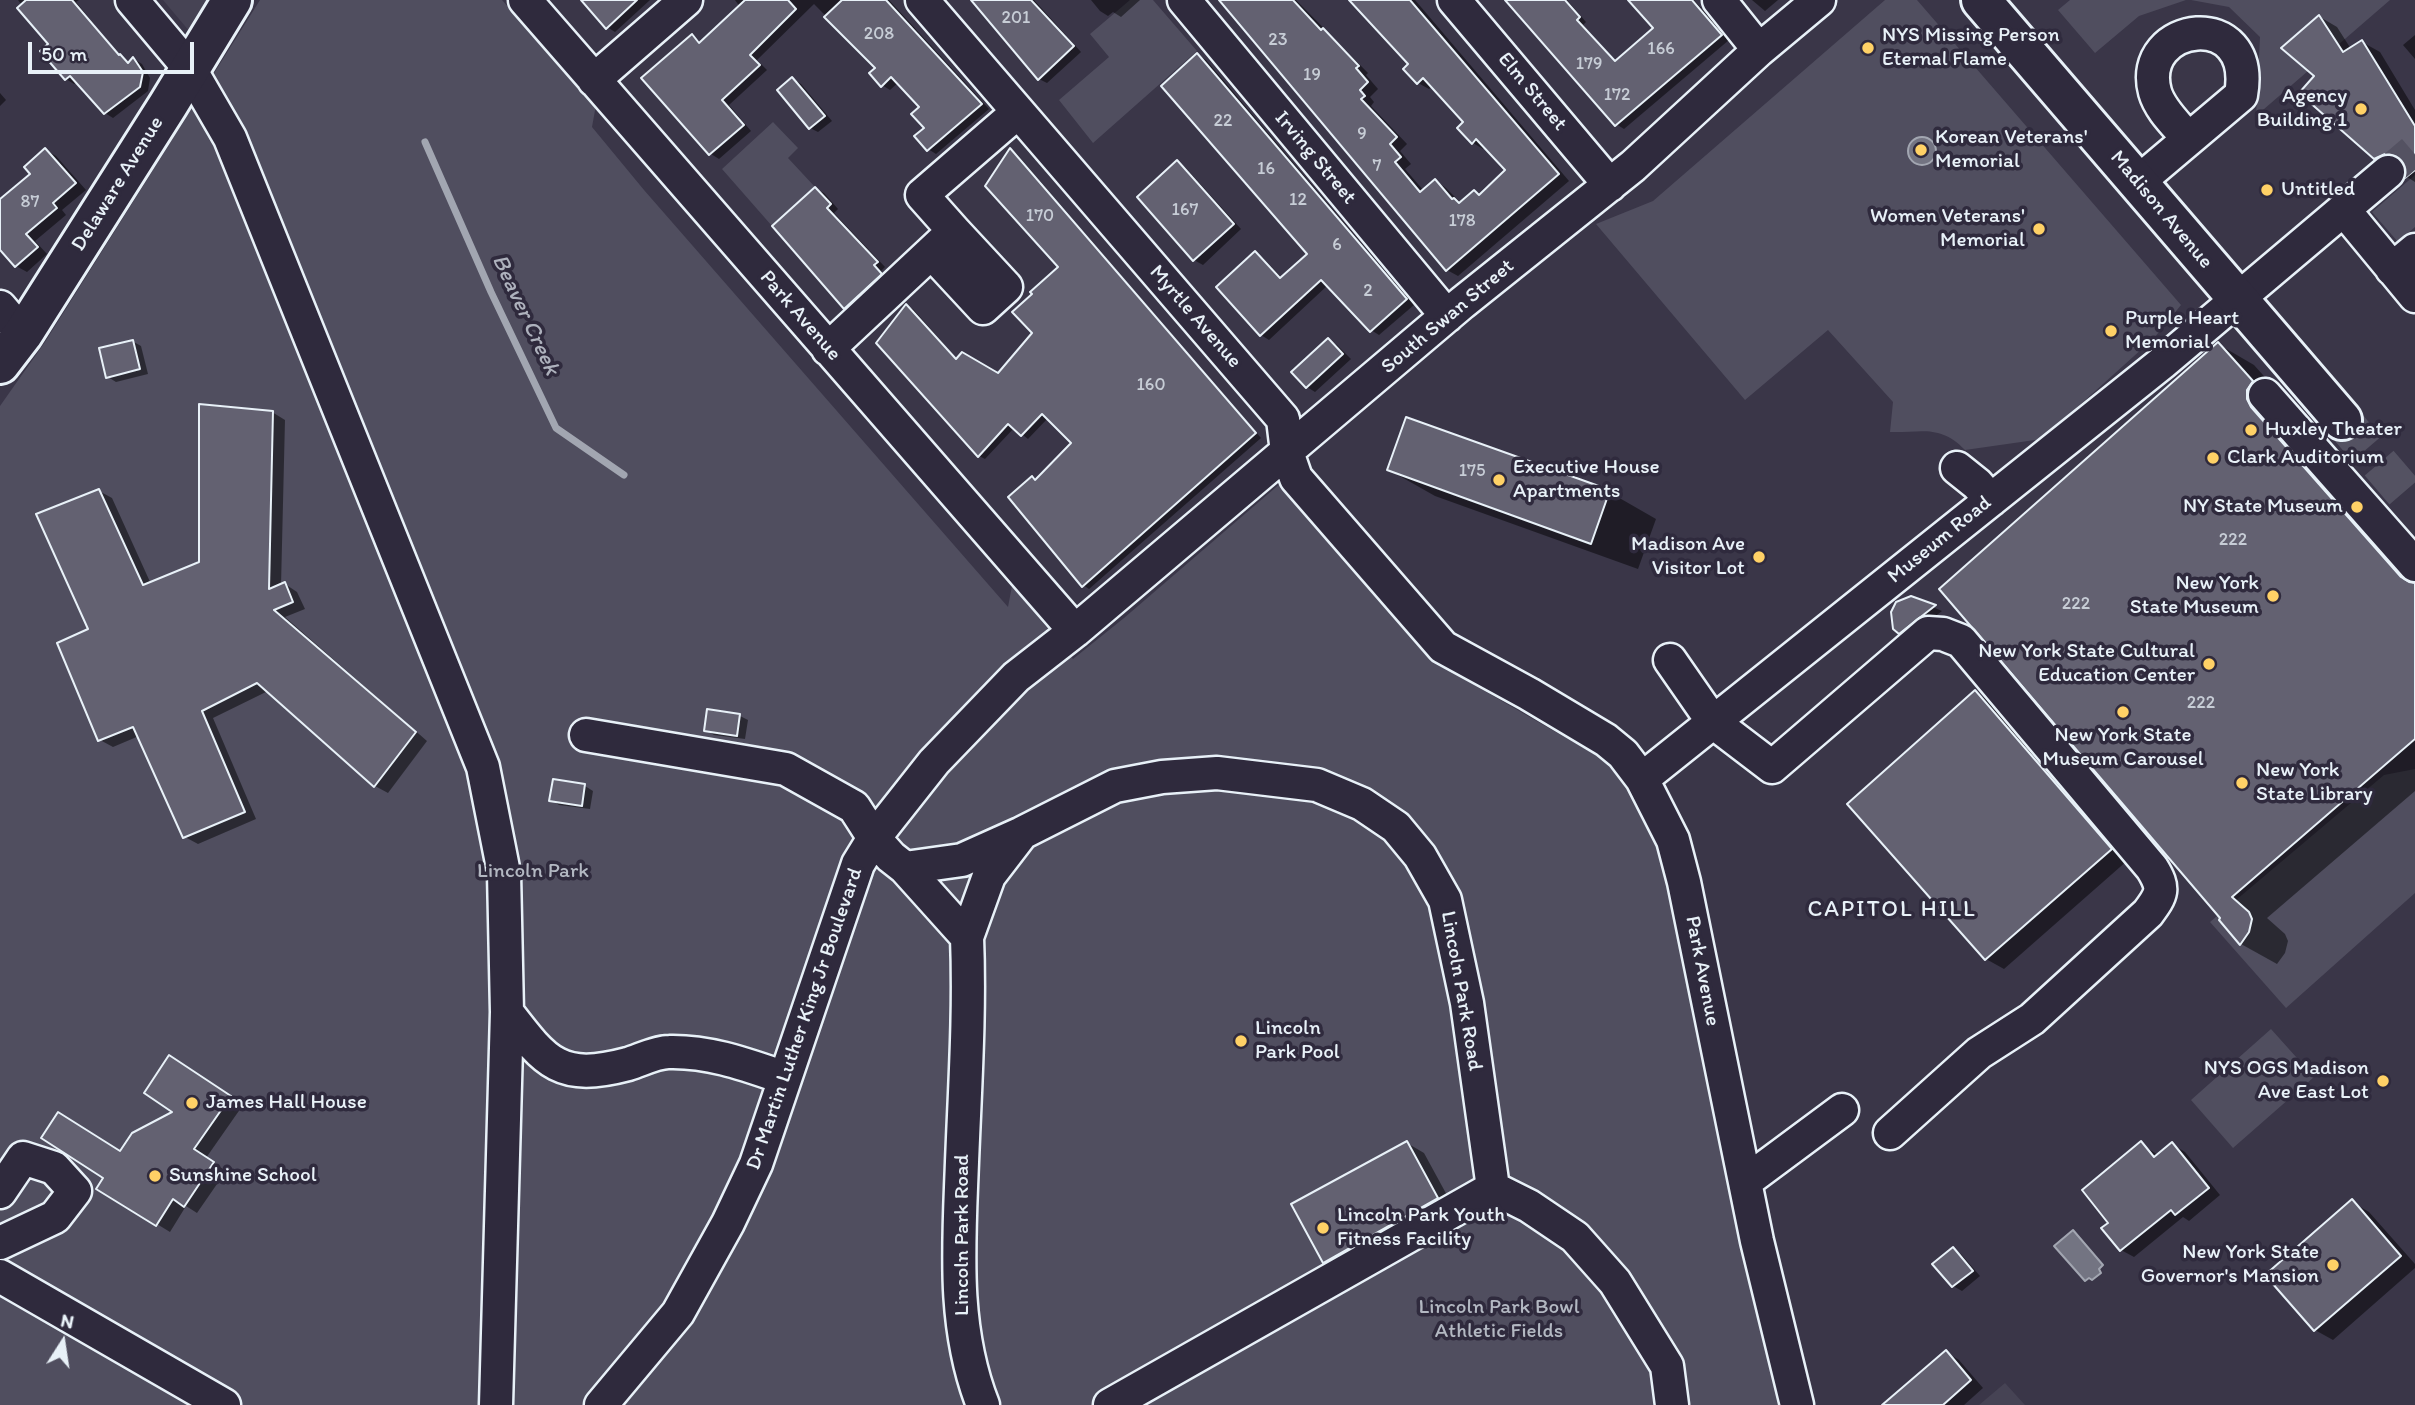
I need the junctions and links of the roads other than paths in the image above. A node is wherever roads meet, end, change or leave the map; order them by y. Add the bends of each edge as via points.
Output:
1 (132, 0) edge
2 (232, 0) edge
3 (525, 0) edge
4 (686, 0) edge
5 (922, 0) edge
6 (1184, 0) edge
7 (1454, 0) edge
8 (1719, 0) edge
9 (1819, 0) edge
10 (1981, 0) edge
11 (1759, 50) junction
12 (190, 69) junction
13 (594, 80) junction
14 (1018, 112) junction
15 (2179, 128) dead end
16 (2388, 172) tunnel mouth
17 (2138, 182) junction
18 (1610, 185) junction
19 (2344, 210) junction
20 (954, 231) junction
21 (932, 253) junction
22 (2404, 259) edge
23 (2415, 296) edge
24 (2237, 299) junction
25 (1447, 316) junction
26 (11, 321) edge
27 (828, 349) junction
28 (0, 365) edge
29 (2265, 395) dead end
30 (2342, 420) tunnel mouth
31 (1287, 452) junction
32 (1956, 468) dead end
33 (1991, 500) junction
34 (2415, 565) edge
35 (1075, 631) junction
36 (1443, 647) joint
37 (1670, 660) dead end
38 (1713, 722) junction
39 (586, 735) dead end
40 (1642, 779) junction
41 (1022, 833) junction
42 (874, 838) junction
43 (905, 868) junction
44 (967, 937) junction
45 (507, 1012) junction
46 (785, 1078) junction
47 (1842, 1110) dead end
48 (1890, 1133) dead end
49 (1745, 1182) junction
50 (1493, 1188) junction
51 (0, 1192) edge
52 (0, 1243) edge
53 (0, 1276) edge
54 (224, 1405) edge
55 (496, 1405) edge
56 (601, 1405) edge
57 (983, 1405) edge
58 (1110, 1405) edge
59 (1672, 1405) edge
60 (1797, 1405) edge

1 - 12 street
2 - 12 main road, Delaware Avenue
3 - 13 street, Park Avenue
4 - 13 street
5 - 14 street, Myrtle Avenue
6 - 25 street, Irving Street
7 - 18 street, Elm Street
8 - 11 street
9 - 11 street, South Swan Street
10 - 17 main road, Madison Avenue
11 - 18 street, South Swan Street
12 - 26 main road, Delaware Avenue
12 - 45 street via 230,138 483,767 504,873
13 - 27 street, Park Avenue
14 - 20 street via 922,195
14 - 31 street, Myrtle Avenue via 1283,419
15 - 17 street via 2155,93 2159,57 2169,43 2185,34 2221,37 2242,64 2241,95
16 - 19 street, Museum Road
17 - 24 main road, Madison Avenue
18 - 25 street, South Swan Street
19 - 22 street
19 - 24 street, Museum Road
20 - 21 street
20 - 21 street via 1006,287 983,308
21 - 27 street
22 - 23 street
24 - 30 main road, Madison Avenue
24 - 33 street, Museum Road
25 - 31 street, South Swan Street
26 - 28 main road, Delaware Avenue
27 - 35 street, Park Avenue
29 - 34 street
31 - 35 street, South Swan Street
31 - 36 street, Myrtle Avenue via 1296,478
32 - 33 street
33 - 38 street, Museum Road
35 - 42 street, Dr Martin Luther King Jr Boulevard via 1016,677 934,762
36 - 40 street, Park Avenue via 1606,740
37 - 38 street
38 - 40 street, Museum Road
38 - 48 street via 1772,767 1913,644 1928,633 1943,634 1961,641 2161,882 2161,895 2148,912 2032,1019 1979,1053
39 - 42 street via 786,769 854,807
40 - 49 street, Park Avenue via 1673,840
41 - 43 street, Lincoln Park Road via 962,860
41 - 44 street, Lincoln Park Road via 989,876
41 - 50 street, Lincoln Park Road via 1115,786 1217,773 1317,785 1362,804 1396,827 1420,856 1445,900 1467,1003
42 - 43 street
42 - 46 street, Dr Martin Luther King Jr Boulevard via 858,864
43 - 44 street
44 - 57 street, Lincoln Park Road via 969,997 958,1257 965,1342
45 - 46 street via 539,1053 565,1069 589,1072 665,1052 687,1052 724,1058
45 - 55 street
46 - 56 street, Dr Martin Luther King Jr Boulevard via 756,1164 678,1313
47 - 49 street
49 - 60 street, Park Avenue
50 - 58 street
50 - 59 street via 1575,1237 1615,1282 1667,1366
51 - 52 street via 23,1158 54,1168 75,1191 55,1217
53 - 54 street

